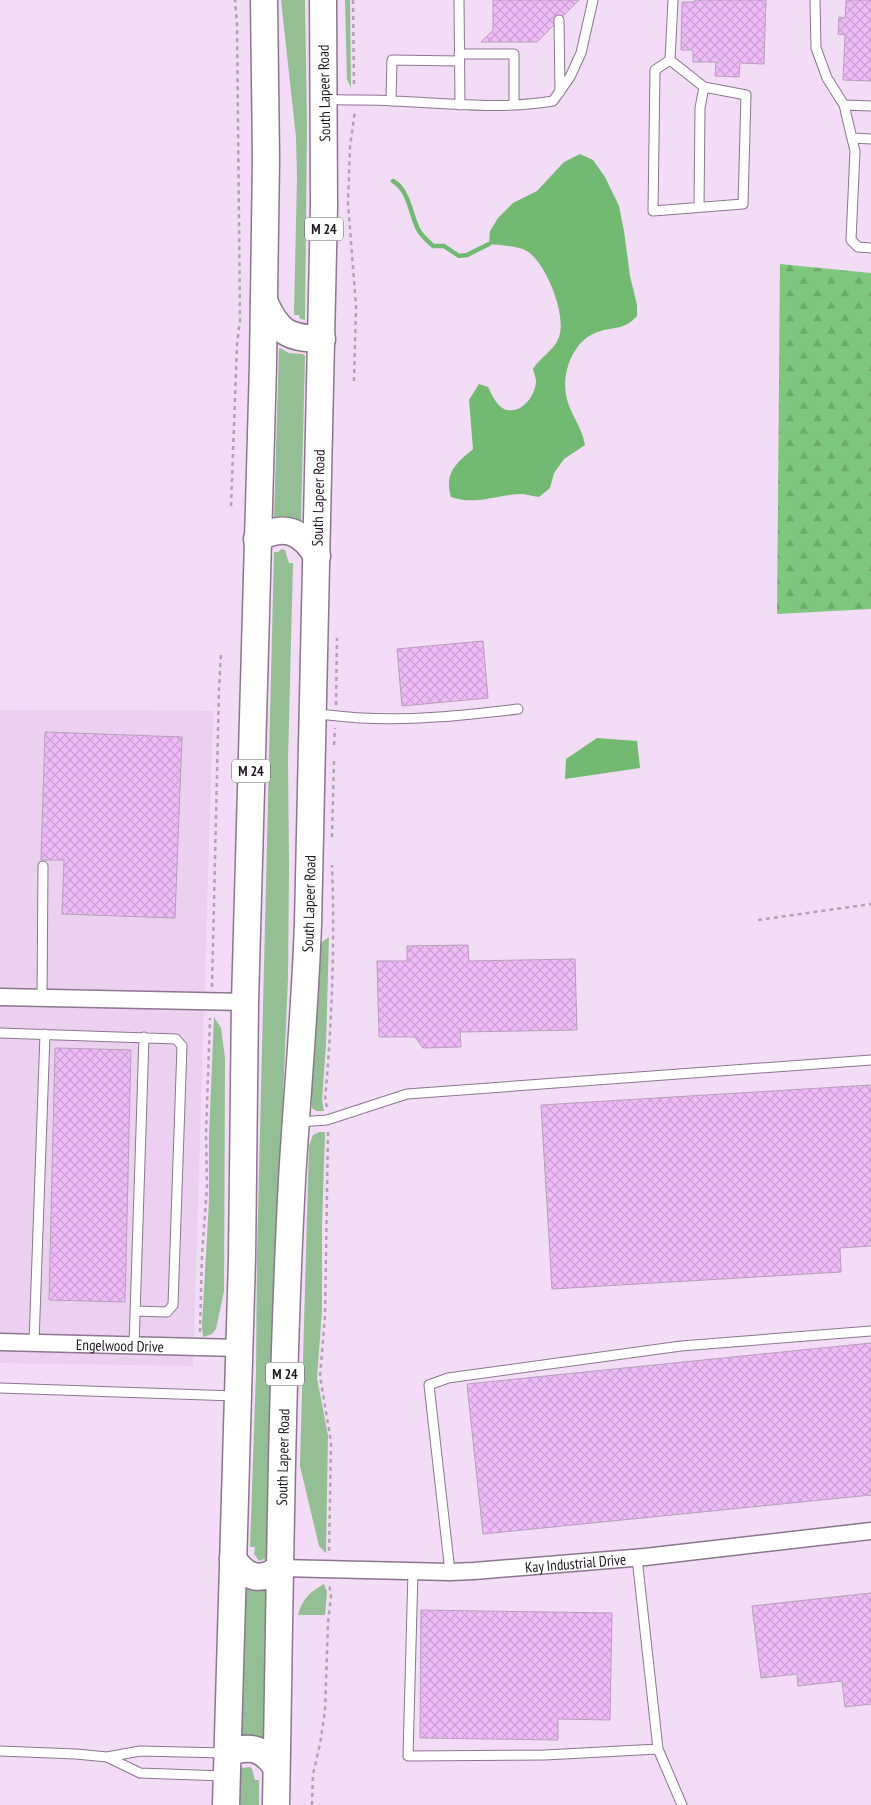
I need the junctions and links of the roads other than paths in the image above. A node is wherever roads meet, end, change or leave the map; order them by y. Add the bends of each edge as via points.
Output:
1 (264, 0) edge
2 (323, 0) edge
3 (459, 0) edge
4 (593, 0) edge
5 (673, 0) edge
6 (815, 0) edge
7 (559, 20) dead end
8 (459, 58) junction
9 (670, 60) junction
10 (704, 87) junction
11 (560, 92) junction
12 (324, 99) junction
13 (391, 100) junction
14 (460, 105) junction
15 (514, 105) junction
16 (844, 105) junction
17 (871, 106) edge
18 (852, 138) junction
19 (871, 139) edge
20 (699, 207) junction
21 (871, 248) edge
22 (264, 301) junction
23 (322, 339) junction
24 (257, 539) junction
25 (316, 556) junction
26 (518, 709) dead end
27 (324, 715) junction
28 (44, 866) dead end
29 (0, 997) edge
30 (42, 998) junction
31 (245, 1002) junction
32 (0, 1033) edge
33 (45, 1034) junction
34 (144, 1037) junction
35 (871, 1060) edge
36 (296, 1122) junction
37 (134, 1312) junction
38 (871, 1331) edge
39 (0, 1342) edge
40 (34, 1343) junction
41 (134, 1346) junction
42 (239, 1348) junction
43 (0, 1388) edge
44 (238, 1396) junction
45 (871, 1531) edge
46 (637, 1558) junction
47 (233, 1559) junction
48 (280, 1568) junction
49 (412, 1571) junction
50 (450, 1572) junction
51 (658, 1749) junction
52 (0, 1751) edge
53 (106, 1757) junction
54 (227, 1765) junction
55 (276, 1766) junction
56 (226, 1805) edge
57 (276, 1805) edge
58 (682, 1805) edge

1 - 22 main road, M 24
2 - 12 main road, South Lapeer Road / M 24
3 - 8 lane
4 - 11 lane via 581,53
5 - 9 lane
6 - 16 lane via 816,48 827,78
7 - 11 lane
8 - 13 lane via 392,60
8 - 14 lane
8 - 15 lane via 514,54
9 - 10 lane
9 - 20 lane via 655,70 653,211
10 - 20 lane via 700,108
10 - 20 lane via 746,95 743,204
11 - 15 lane via 553,101
12 - 13 lane
12 - 23 main road, South Lapeer Road / M 24
13 - 14 lane
14 - 15 lane
16 - 17 lane
16 - 18 lane
18 - 19 lane
18 - 21 lane via 855,151 851,240 858,247
22 - 23 main road via 275,323 283,330 301,339
22 - 24 main road, M 24
23 - 25 main road, South Lapeer Road / M 24
24 - 25 main road via 275,532 294,533 309,543
24 - 31 main road, M 24
25 - 27 main road, South Lapeer Road / M 24
26 - 27 lane via 439,716 361,718
27 - 36 main road, South Lapeer Road / M 24
28 - 30 lane
29 - 30 street
30 - 31 street
31 - 42 main road, M 24
32 - 33 lane
33 - 34 lane
33 - 40 lane
34 - 37 lane
34 - 37 lane via 176,1039 182,1046 173,1305 167,1312
35 - 36 lane via 407,1094 327,1120
36 - 48 main road, South Lapeer Road / M 24
37 - 41 lane
38 - 50 lane via 681,1346 448,1378 429,1385
39 - 40 street, Engelwood Drive
40 - 41 street, Engelwood Drive
41 - 42 street, Engelwood Drive
42 - 44 main road, M 24
43 - 44 lane
44 - 47 main road, M 24
45 - 46 street, Kay Industrial Drive
46 - 50 street, Kay Industrial Drive
46 - 51 lane
47 - 48 main road via 240,1570 256,1577
47 - 54 main road, M 24
48 - 49 street, Kay Industrial Drive
48 - 55 main road, South Lapeer Road / M 24
49 - 50 street, Kay Industrial Drive
49 - 51 lane via 408,1756 545,1755
51 - 58 lane
52 - 53 lane
53 - 54 lane via 140,1751
53 - 54 lane via 140,1773
54 - 55 main road via 245,1749 255,1749 271,1758
54 - 56 main road, M 24
55 - 57 main road, South Lapeer Road / M 24

